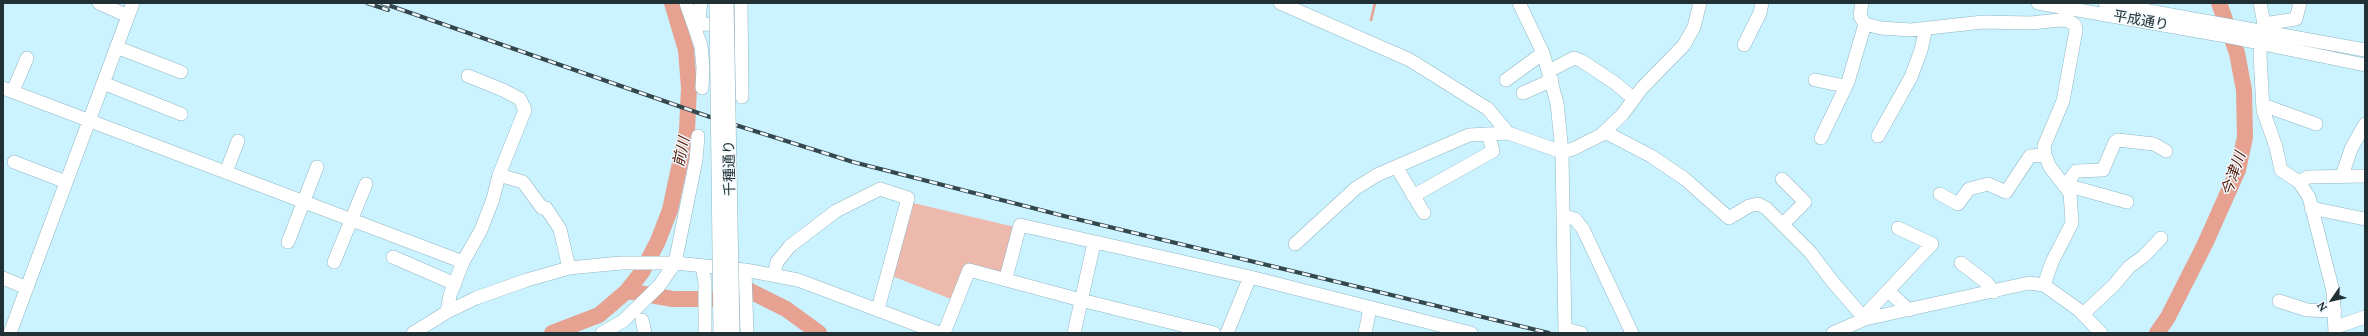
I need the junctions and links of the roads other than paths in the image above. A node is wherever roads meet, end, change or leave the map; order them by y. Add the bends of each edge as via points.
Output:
1 (99, 3) edge
2 (133, 3) edge
3 (686, 3) edge
4 (701, 3) edge
5 (716, 3) edge
6 (727, 3) edge
7 (741, 3) edge
8 (1280, 3) edge
9 (1519, 3) edge
10 (1700, 3) edge
11 (1762, 3) edge
12 (1862, 3) edge
13 (2038, 3) edge
14 (2105, 3) edge
15 (2260, 3) edge
16 (2300, 3) edge
17 (2073, 12) edge
18 (128, 16) junction
19 (2296, 19) junction
20 (1865, 24) junction
21 (741, 25) junction
22 (1926, 28) junction
23 (2264, 28) junction
24 (2218, 30) junction
25 (2292, 36) junction
26 (1744, 45) dead end
27 (2262, 45) junction
28 (116, 47) junction
29 (2365, 50) edge
30 (1543, 53) junction
31 (27, 58) dead end
32 (2365, 65) edge
33 (181, 72) dead end
34 (468, 76) dead end
35 (1551, 76) junction
36 (1506, 80) dead end
37 (1815, 80) dead end
38 (103, 83) junction
39 (1846, 86) junction
40 (8, 90) edge
41 (1523, 93) dead end
42 (1634, 99) junction
43 (2263, 105) junction
44 (181, 114) dead end
45 (89, 120) junction
46 (2316, 124) dead end
47 (2365, 124) edge
48 (1605, 132) junction
49 (1508, 133) junction
50 (1488, 134) junction
51 (698, 136) dead end
52 (1878, 136) dead end
53 (1821, 138) dead end
54 (238, 140) dead end
55 (2166, 151) dead end
56 (1562, 152) junction
57 (2045, 155) junction
58 (14, 162) dead end
59 (317, 167) dead end
60 (1397, 168) junction
61 (226, 172) junction
62 (499, 175) junction
63 (2342, 176) junction
64 (2365, 176) edge
65 (1782, 179) dead end
66 (66, 182) junction
67 (2299, 182) junction
68 (366, 184) dead end
69 (2066, 185) junction
70 (1940, 194) dead end
71 (1414, 196) junction
72 (303, 201) junction
73 (2128, 202) dead end
74 (2311, 208) junction
75 (1424, 213) dead end
76 (1564, 216) junction
77 (2365, 218) edge
78 (350, 220) junction
79 (1783, 224) junction
80 (1898, 228) dead end
81 (2161, 238) dead end
82 (288, 242) dead end
83 (1094, 242) junction
84 (1295, 244) dead end
85 (393, 257) dead end
86 (334, 262) dead end
87 (463, 262) junction
88 (675, 263) junction
89 (1961, 263) dead end
90 (702, 266) junction
91 (569, 268) junction
92 (745, 270) junction
93 (774, 274) junction
94 (3, 278) edge
95 (1006, 278) junction
96 (1250, 278) junction
97 (455, 284) junction
98 (2044, 285) junction
99 (27, 288) junction
100 (1888, 291) junction
101 (1994, 292) junction
102 (1081, 300) junction
103 (2279, 301) dead end
104 (1370, 308) junction
105 (878, 309) junction
106 (1909, 310) junction
107 (447, 312) junction
108 (2335, 312) junction
109 (2083, 314) junction
110 (1864, 318) junction
111 (2365, 318) edge
112 (2335, 330) edge
113 (1565, 331) edge
114 (10, 333) edge
115 (413, 333) edge
116 (602, 333) edge
117 (705, 333) edge
118 (720, 333) edge
119 (733, 333) edge
120 (747, 333) edge
121 (939, 333) edge
122 (944, 333) edge
123 (1074, 333) edge
124 (1214, 333) edge
125 (1227, 333) edge
126 (1365, 333) edge
127 (1471, 333) edge
128 (1581, 333) edge
129 (1632, 333) edge
130 (1833, 333) edge
131 (2101, 333) edge

1 - 18 street
2 - 18 street
3 - 21 street via 701,46 702,83 742,94
4 - 21 street via 698,17 702,24
5 - 118 street, 千種通り, bridge
6 - 119 street, 千種通り, bridge
7 - 21 street
8 - 49 street via 1410,60 1488,109
9 - 30 street
10 - 42 street via 1694,27 1684,45
11 - 26 street
12 - 20 street via 1860,16
13 - 17 street, 平成通り
14 - 24 street, 平成通り
15 - 23 street
16 - 19 street
17 - 22 street via 2060,20 2031,23 1983,22
17 - 24 street, 平成通り
17 - 57 street via 2076,30 2063,101 2044,146
18 - 28 street
19 - 23 street
19 - 25 street
20 - 22 street via 1881,28
20 - 39 street
22 - 52 street via 1911,77
23 - 24 street via 2240,27
23 - 25 street
23 - 27 street
24 - 27 street via 2242,41
25 - 29 street
27 - 32 street
27 - 43 street via 2260,54
28 - 33 street
28 - 38 street
30 - 35 street
30 - 36 street
31 - 40 street
34 - 62 street via 503,90 524,104 525,110
35 - 41 street
35 - 42 street via 1574,58 1615,83
35 - 56 street via 1557,103
37 - 39 street
38 - 44 street
38 - 45 street
39 - 53 street
40 - 45 street
42 - 48 street
43 - 46 street
43 - 67 street via 2281,170
45 - 61 street
45 - 66 street
47 - 63 street via 2351,149
48 - 56 street via 1585,144
48 - 79 street via 1651,156 1685,179 1729,218 1749,206 1758,204
49 - 50 street
49 - 56 street
50 - 60 street via 1469,134
50 - 71 street via 1493,151
51 - 88 street via 696,160
54 - 61 street
55 - 69 street via 2154,144 2118,140 2103,170 2076,171
56 - 76 street
57 - 69 street via 2050,167
57 - 70 street via 2030,156 2006,192 1988,184 1968,189 1958,204
58 - 66 street
59 - 72 street
60 - 71 street
60 - 84 street via 1377,175 1356,188
61 - 72 street
62 - 87 street via 481,230
62 - 91 street via 523,182 542,208 546,208 560,229
63 - 64 street
63 - 67 street via 2308,177
65 - 79 street via 1805,202
66 - 99 street
67 - 74 street via 2309,197
68 - 78 street
69 - 73 street
69 - 98 street via 2073,207 2072,223 2052,262
71 - 75 street
72 - 78 street
72 - 82 street
74 - 77 street
74 - 108 street via 2333,291
76 - 113 street
76 - 129 street via 1575,219 1583,229
78 - 86 street
78 - 87 street
79 - 110 street via 1810,252
80 - 100 street via 1932,244
81 - 109 street
83 - 95 street via 1020,225
83 - 96 street
83 - 102 street
85 - 97 street
87 - 97 street
88 - 90 street
88 - 91 street via 621,263
88 - 116 street via 659,286 623,321
89 - 101 street
90 - 92 street
90 - 117 street via 705,282
91 - 107 street via 500,289
92 - 93 street
92 - 120 street
93 - 105 street
93 - 105 street via 777,262 790,246 836,211 880,188 908,198
94 - 99 street
95 - 102 street
95 - 122 street via 969,270
96 - 104 street
96 - 125 street
97 - 107 street
98 - 101 street via 2029,283
98 - 109 street
99 - 114 street
100 - 106 street
100 - 110 street
101 - 106 street
102 - 123 street
102 - 124 street
103 - 108 street via 2307,310
104 - 126 street
104 - 127 street
105 - 121 street
106 - 110 street
107 - 115 street
108 - 112 street
109 - 131 street
110 - 130 street
111 - 112 street
113 - 128 street

